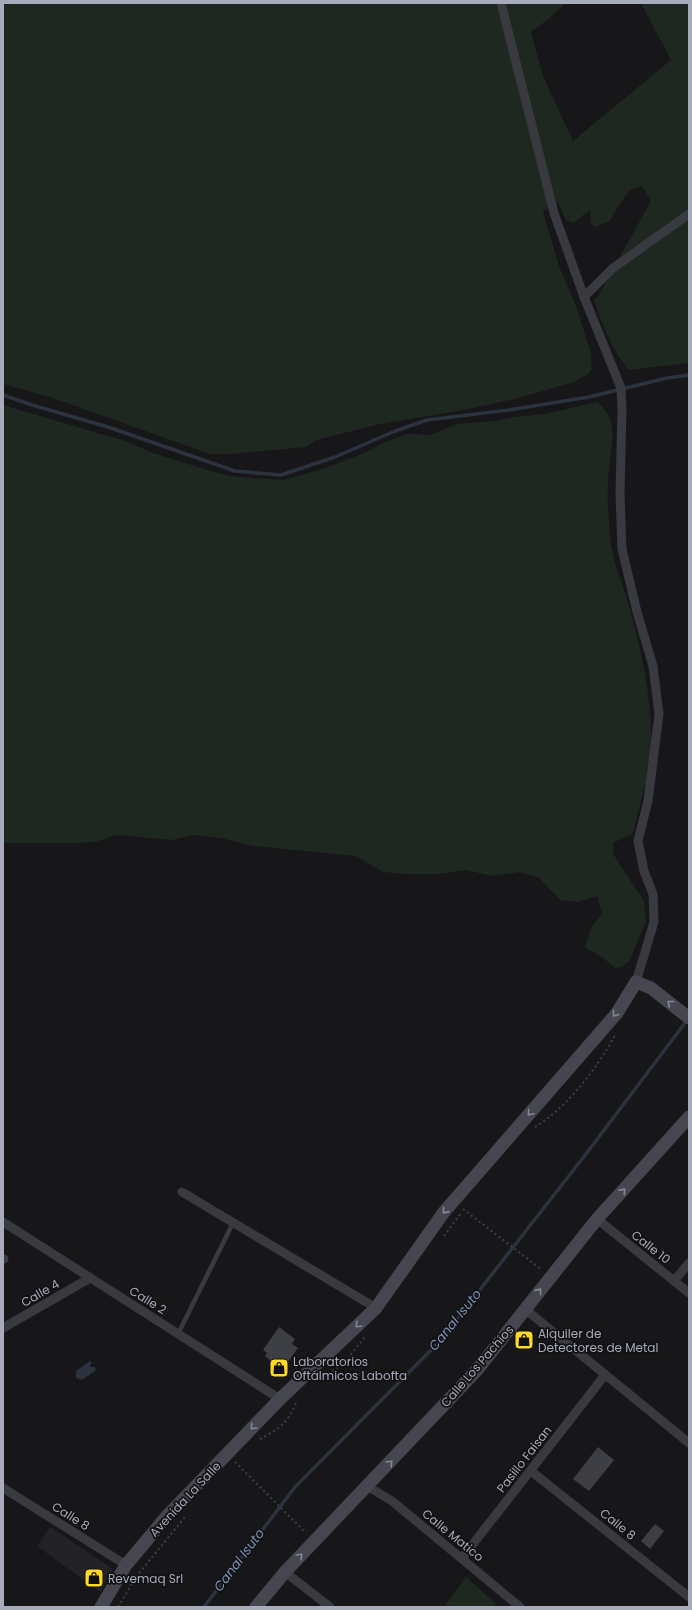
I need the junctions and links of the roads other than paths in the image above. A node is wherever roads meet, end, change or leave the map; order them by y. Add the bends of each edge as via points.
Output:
1 (501, 3) edge
2 (689, 214) edge
3 (584, 297) junction
4 (636, 982) junction
5 (689, 1018) edge
6 (689, 1117) edge
7 (182, 1192) dead end
8 (597, 1220) junction
9 (3, 1222) edge
10 (233, 1223) junction
11 (689, 1263) edge
12 (90, 1278) junction
13 (674, 1281) junction
14 (689, 1293) edge
15 (376, 1308) junction
16 (525, 1309) junction
17 (3, 1328) edge
18 (178, 1334) junction
19 (605, 1375) junction
20 (280, 1399) junction
21 (689, 1444) edge
22 (531, 1471) junction
23 (368, 1486) junction
24 (3, 1488) edge
25 (462, 1558) junction
26 (126, 1565) junction
27 (285, 1572) junction
28 (689, 1597) edge
29 (101, 1607) edge
30 (256, 1607) edge
31 (330, 1607) edge
32 (520, 1607) edge

1 - 3 street via 554,213
2 - 3 street via 613,268
3 - 4 street via 621,388 622,549 653,666 659,714 648,801 638,841 644,871 653,894 654,922
5 -> 4 street via 651,988
4 -> 15 street, Avenida La Salle via 617,1013 444,1212
8 -> 6 street, Calle Los Pachíos
7 - 10 street
8 - 13 street, Calle 10
16 -> 8 street, Calle Los Pachíos
9 - 12 street, Calle 2
10 - 15 street
10 - 18 lane
11 - 13 street
12 - 17 street, Calle 4
12 - 18 street, Calle 2
13 - 14 street, Calle 10
15 -> 20 street, Avenida La Salle
16 - 19 street
23 -> 16 street, Calle Los Pachíos via 477,1370
18 - 20 street, Calle 2
19 - 21 street
19 - 22 street, Pasillo Faisan
20 -> 26 street, Avenida La Salle via 167,1516
22 - 25 street, Pasillo Faisan
22 - 28 street, Calle 8
23 - 25 street, Calle Matico via 392,1501
27 -> 23 street, Calle Los Pachíos
24 - 26 street, Calle 8
25 - 32 street, Calle Matico
26 - 29 street, Avenida La Salle
27 - 30 street, Calle Los Pachíos
27 - 31 street

